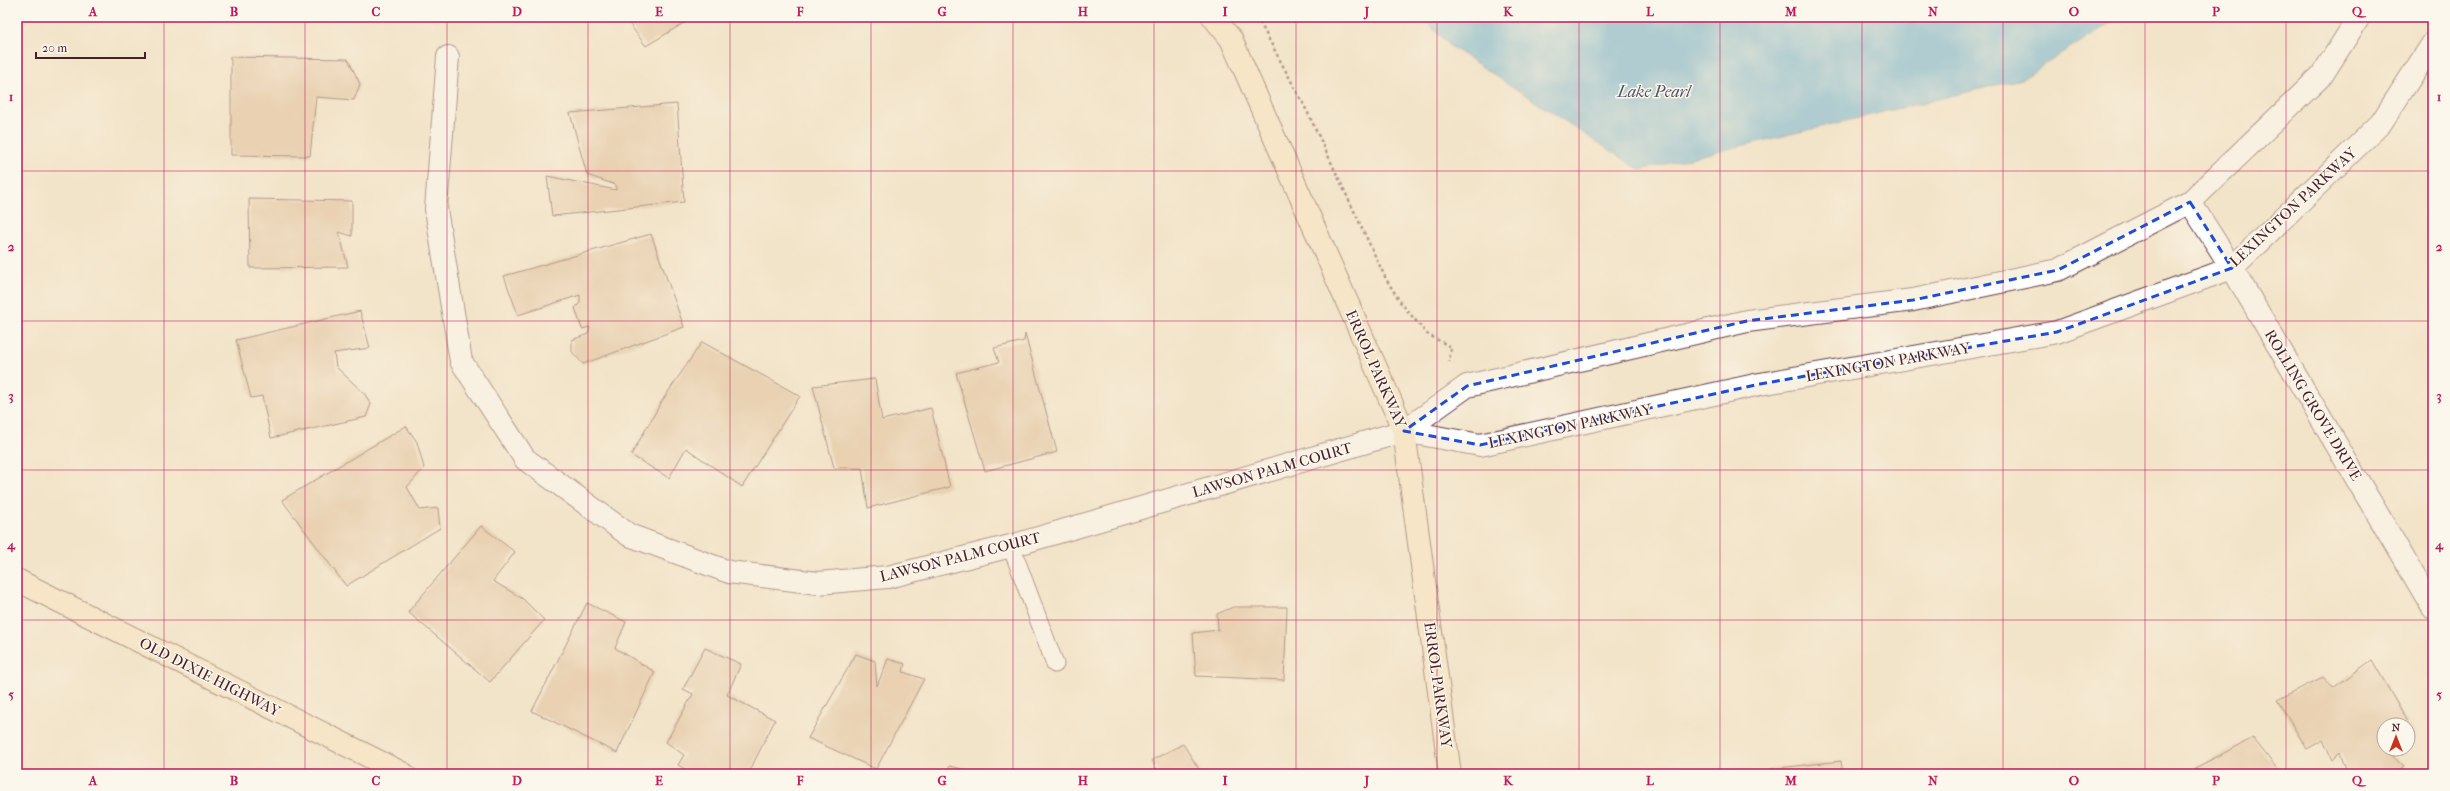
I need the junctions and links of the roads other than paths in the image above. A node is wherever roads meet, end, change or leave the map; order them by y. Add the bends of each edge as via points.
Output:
1 (1213, 17) edge
2 (2359, 17) edge
3 (2433, 43) edge
4 (448, 57) dead end
5 (2190, 202) junction
6 (2232, 268) junction
7 (1404, 432) junction
8 (1011, 546) junction
9 (17, 580) edge
10 (2433, 608) edge
11 (1055, 664) dead end
12 (404, 774) edge
13 (1450, 774) edge

1 - 7 street, ERROL PARKWAY via 1231,39
2 - 5 street via 2322,75
3 - 6 street, LEXINGTON PARKWAY via 2381,123
4 - 8 street, LAWSON PALM COURT via 436,209 461,361 526,459 629,535 728,572 818,583 888,577
5 - 6 street, ROLLING GROVE DRIVE
5 - 7 street via 2058,270 1913,300 1746,321 1467,386
6 - 7 street, LEXINGTON PARKWAY via 2057,332 1760,384 1480,445
6 - 10 street, ROLLING GROVE DRIVE
7 - 8 street, LAWSON PALM COURT
7 - 13 street, ERROL PARKWAY
8 - 11 lane
9 - 12 street, OLD DIXIE HIGHWAY

